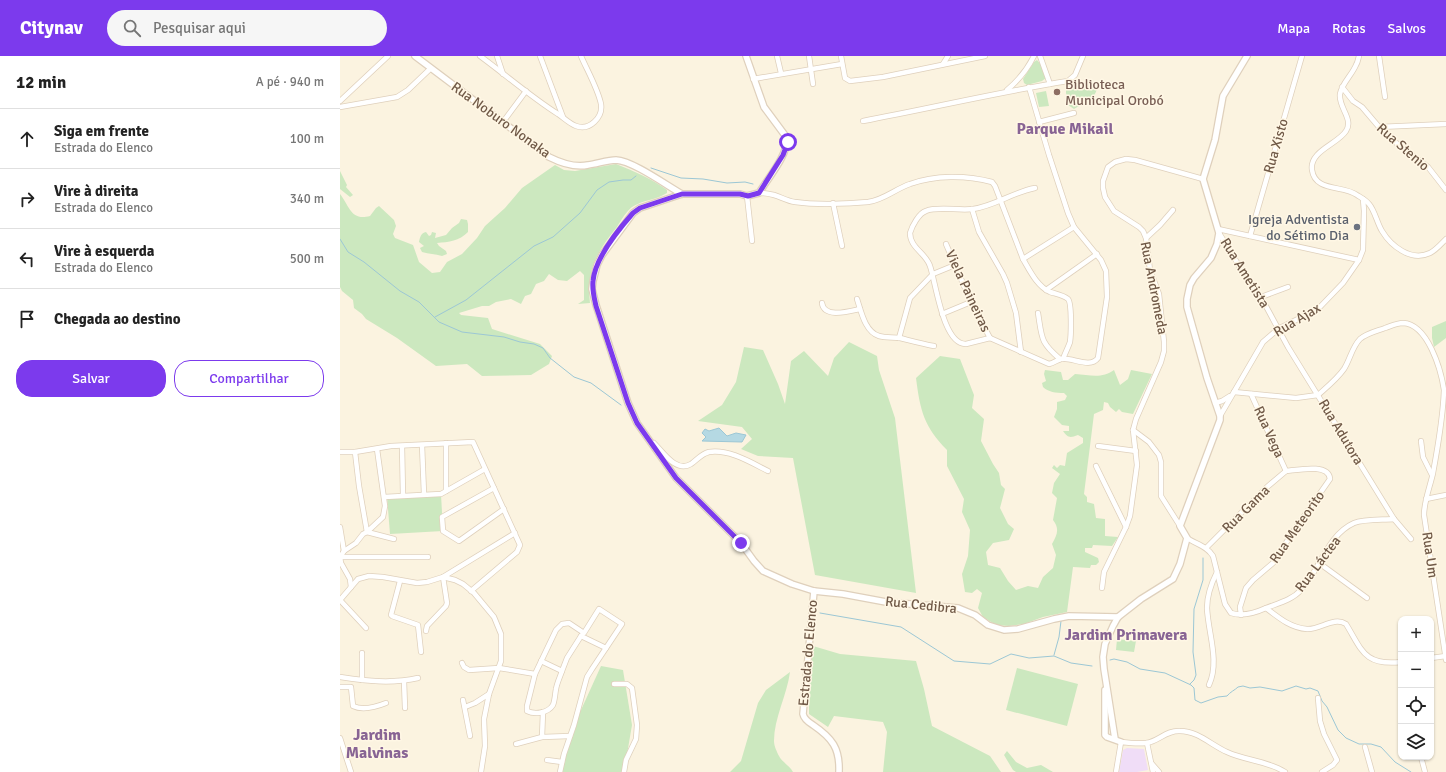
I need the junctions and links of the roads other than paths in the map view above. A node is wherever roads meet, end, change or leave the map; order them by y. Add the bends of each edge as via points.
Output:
1 (388, 56) edge
2 (415, 56) edge
3 (480, 56) edge
4 (497, 56) edge
5 (540, 56) edge
6 (581, 56) edge
7 (746, 56) edge
8 (777, 56) edge
9 (808, 56) edge
10 (841, 56) edge
11 (948, 56) edge
12 (985, 56) edge
13 (1034, 56) edge
14 (1040, 56) edge
15 (1083, 56) edge
16 (1248, 56) edge
17 (1302, 56) edge
18 (1359, 56) edge
19 (1379, 56) edge
20 (490, 57) dead end
21 (486, 60) junction
22 (842, 64) junction
23 (943, 64) junction
24 (431, 68) junction
25 (811, 69) junction
26 (780, 73) junction
27 (503, 74) junction
28 (753, 79) junction
29 (812, 84) dead end
30 (1050, 84) junction
31 (1029, 87) junction
32 (1342, 87) junction
33 (1006, 91) junction
34 (526, 92) junction
35 (556, 97) junction
36 (1385, 97) dead end
37 (340, 101) edge
38 (547, 106) junction
39 (340, 107) edge
40 (1074, 113) dead end
41 (563, 118) junction
42 (863, 121) dead end
43 (503, 122) junction
44 (1039, 122) junction
45 (1446, 124) edge
46 (1379, 127) junction
47 (1203, 179) junction
48 (1444, 184) edge
49 (1035, 188) dead end
50 (1446, 190) edge
51 (759, 193) junction
52 (682, 194) junction
53 (748, 196) junction
54 (1001, 199) junction
55 (1363, 200) junction
56 (833, 203) junction
57 (972, 209) junction
58 (1174, 210) dead end
59 (1074, 227) junction
60 (1219, 231) junction
61 (1250, 236) junction
62 (1146, 238) junction
63 (1446, 239) edge
64 (752, 241) dead end
65 (946, 244) dead end
66 (842, 246) dead end
67 (1097, 254) junction
68 (1023, 259) junction
69 (1359, 260) junction
70 (955, 265) junction
71 (933, 274) junction
72 (1288, 287) dead end
73 (1046, 290) junction
74 (1261, 297) junction
75 (857, 299) dead end
76 (971, 302) junction
77 (822, 303) dead end
78 (860, 309) junction
79 (1038, 313) dead end
80 (942, 314) junction
81 (1278, 329) junction
82 (899, 338) junction
83 (990, 338) junction
84 (934, 346) dead end
85 (1021, 352) junction
86 (1061, 359) junction
87 (1233, 393) junction
88 (1251, 394) junction
89 (1318, 395) junction
90 (1215, 403) junction
91 (1220, 416) junction
92 (1133, 430) junction
93 (642, 432) junction
94 (1421, 441) dead end
95 (1438, 442) joint
96 (446, 443) junction
97 (422, 444) junction
98 (402, 446) junction
99 (1098, 446) dead end
100 (377, 448) junction
101 (1136, 451) junction
102 (340, 452) edge
103 (355, 452) junction
104 (1096, 466) dead end
105 (485, 468) junction
106 (768, 470) dead end
107 (1286, 471) junction
108 (1432, 475) junction
109 (494, 488) junction
110 (446, 491) junction
111 (424, 494) junction
112 (1446, 494) edge
113 (403, 495) junction
114 (384, 497) junction
115 (1426, 499) junction
116 (504, 509) junction
117 (1394, 519) junction
118 (1180, 526) junction
119 (340, 527) edge
120 (1126, 527) junction
121 (367, 532) junction
122 (514, 533) junction
123 (1187, 538) junction
124 (394, 539) dead end
125 (1411, 539) dead end
126 (1207, 547) junction
127 (344, 551) junction
128 (340, 557) edge
129 (428, 557) dead end
130 (1319, 563) junction
131 (1217, 572) junction
132 (443, 577) junction
133 (400, 581) junction
134 (351, 587) junction
135 (1102, 588) dead end
136 (471, 591) junction
137 (814, 591) junction
138 (1367, 598) dead end
139 (340, 600) edge
140 (1266, 608) junction
141 (1241, 615) junction
142 (1118, 617) junction
143 (366, 628) dead end
144 (426, 631) dead end
145 (583, 635) junction
146 (606, 648) junction
147 (421, 652) dead end
148 (362, 654) dead end
149 (1446, 656) edge
150 (1434, 658) edge
151 (1446, 660) edge
152 (541, 661) junction
153 (1398, 662) edge
154 (462, 663) dead end
155 (499, 668) junction
156 (562, 671) junction
157 (535, 674) junction
158 (340, 678) edge
159 (418, 678) dead end
160 (362, 680) junction
161 (404, 681) junction
162 (1106, 682) junction
163 (614, 684) dead end
164 (1209, 685) dead end
165 (340, 687) edge
166 (489, 694) junction
167 (1318, 698) dead end
168 (463, 700) dead end
169 (386, 703) dead end
170 (465, 707) junction
171 (405, 708) dead end
172 (543, 712) junction
173 (470, 736) dead end
174 (570, 736) junction
175 (542, 737) junction
176 (340, 738) edge
177 (1118, 741) junction
178 (1147, 743) junction
179 (516, 744) dead end
180 (1365, 748) dead end
181 (547, 760) dead end
182 (1422, 760) edge
183 (562, 762) junction
184 (1152, 763) junction
185 (1276, 770) edge
186 (351, 772) edge
187 (481, 772) edge
188 (560, 772) edge
189 (624, 772) edge
190 (839, 772) edge
191 (1116, 772) edge
192 (1153, 772) edge
193 (1159, 772) edge
194 (1284, 772) edge
195 (1322, 772) edge
196 (1372, 772) edge
197 (1425, 772) edge

1 - 37 street
2 - 24 street, Rua Noburo Nonaka
3 - 21 street
4 - 27 street
5 - 35 street
6 - 41 street via 599,98 600,113 594,123 583,127 573,125
7 - 28 street
8 - 26 street
9 - 25 street
10 - 22 street
11 - 23 street
12 - 23 street
13 - 33 street via 1027,70
14 - 30 street
15 - 30 street via 1072,79 1068,82
16 - 47 street via 1223,96 1213,148
17 - 61 street, Rua Xisto
18 - 32 street
19 - 36 street
20 - 21 street
21 - 27 street
22 - 23 street via 845,78 850,81
22 - 25 street
24 - 39 street via 397,97
24 - 43 street, Rua Noburo Nonaka
25 - 26 street
25 - 29 street
26 - 28 street
27 - 34 street
28 - 51 street via 764,106 785,133 788,142 783,155
30 - 31 street
31 - 33 street
31 - 44 street
32 - 46 street, Rua Stenio
32 - 55 street via 1340,99 1349,122 1347,130 1322,149 1311,170 1319,183 1352,192
33 - 42 street
34 - 38 street
34 - 43 street
35 - 38 street via 553,103
35 - 41 street
38 - 41 street
40 - 44 street
43 - 52 street, Rua Noburo Nonaka via 558,162 587,166 621,161
44 - 59 street
45 - 46 street
46 - 48 street, Rua Stenio via 1428,167
47 - 60 street
47 - 62 street, Rua Andromeda via 1135,160 1126,159 1108,166 1103,188 1109,204 1114,211 1139,227
48 - 50 street, Rua Stenio
49 - 54 street
51 - 53 street, Estrada do Elenco
51 - 56 street via 794,202
52 - 53 street, Estrada do Elenco
52 - 93 street, Estrada do Elenco via 640,208 633,213 602,255 594,273 592,289 596,306 628,403
53 - 64 street
54 - 56 street via 992,182 947,177 909,184 886,197 869,202
54 - 57 street
54 - 68 street
55 - 63 street via 1368,203 1382,231 1392,244 1402,251 1417,255 1429,254
55 - 69 street, Rua Ajax via 1363,250
56 - 66 street
57 - 71 street via 925,211 911,230 909,235 914,246 927,260
57 - 85 street via 978,232 1007,283 1016,313
58 - 62 street
59 - 67 street
59 - 68 street
60 - 61 street
60 - 74 street, Rua Ametista via 1249,282
60 - 90 street via 1214,253 1194,278 1187,299
61 - 69 street
62 - 92 street, Rua Andromeda via 1150,270 1159,294 1164,342 1161,362
65 - 70 street, Viela Paineiras
67 - 73 street
67 - 86 street via 1106,271 1107,289 1098,358 1090,363
68 - 73 street via 1035,279
69 - 81 street, Rua Ajax via 1343,283 1318,309
70 - 71 street
70 - 76 street, Viela Paineiras
71 - 80 street
71 - 82 street via 910,298
72 - 74 street
73 - 86 street via 1066,298 1070,303 1071,335
74 - 81 street, Rua Ametista
75 - 78 street
76 - 80 street
76 - 83 street, Viela Paineiras
77 - 78 street via 824,309 833,313
78 - 82 street via 872,332
79 - 86 street via 1044,343
80 - 83 street via 947,328 959,343 966,344
81 - 87 street, Rua Ajax via 1263,342
81 - 89 street, Rua Ametista
82 - 84 street
83 - 85 street
85 - 86 street via 1046,363
87 - 88 street
87 - 90 street
87 - 91 street, Rua Ajax
88 - 89 street via 1296,398
88 - 107 street, Rua Vega
89 - 95 street, Rua Adutora via 1343,370 1362,338 1398,323 1410,325 1420,332 1431,347 1442,381 1444,397
89 - 117 street, Rua Adutora
90 - 91 street
91 - 118 street
92 - 101 street, Rua Andromeda
92 - 118 street via 1149,442 1159,455 1161,496
93 - 106 street, Estrada do Elenco via 678,466 686,466 707,452 715,452 737,456
93 - 137 street, Estrada do Elenco via 676,478 741,543 763,571
94 - 108 street via 1423,458
95 - 108 street, Rua Um
96 - 97 street
96 - 105 street via 473,442
96 - 110 street
97 - 98 street
97 - 111 street
98 - 100 street
98 - 113 street
99 - 101 street
100 - 103 street
100 - 114 street
101 - 120 street, Rua Andromeda via 1136,477
102 - 103 street
103 - 121 street
104 - 120 street
105 - 109 street
105 - 110 street
107 - 126 street, Rua Gama
107 - 141 street, Rua Meteorito via 1320,470 1327,472 1330,479 1273,563 1246,588 1240,607
108 - 115 street, Rua Um
109 - 116 street
109 - 116 street via 442,517 443,531 459,541
110 - 111 street via 440,494
111 - 113 street
112 - 115 street
113 - 114 street
114 - 121 street via 383,517
115 - 149 street, Rua Um via 1424,515
116 - 122 street
117 - 125 street, Rua Adutora
117 - 130 street, Rua Láctea via 1360,522 1349,526 1335,539
118 - 123 street
119 - 127 street
120 - 135 street, Rua Andromeda via 1104,572
121 - 124 street
121 - 127 street
122 - 132 street
122 - 136 street via 520,545 517,552
123 - 126 street
123 - 142 street via 1174,579
126 - 131 street via 1213,556
127 - 128 street
128 - 129 street
128 - 134 street
130 - 138 street
130 - 140 street, Rua Láctea via 1301,590 1292,598
131 - 141 street via 1228,610
131 - 164 street via 1211,585 1207,606 1213,647 1213,674
132 - 133 street via 422,583
132 - 136 street via 463,584
132 - 144 street via 447,603 427,626
133 - 134 street via 369,576 358,579
133 - 147 street via 391,614 418,625
134 - 139 street
136 - 155 street via 498,625 502,647
137 - 142 street, Rua Cedibra via 886,602 958,608 975,614 988,625 1004,630 1018,630 1054,618 1069,616
137 - 190 street, Estrada do Elenco via 803,714 805,719 830,738 836,747
139 - 143 street
140 - 141 street, Rua Láctea
140 - 153 street via 1297,627 1314,629 1334,621 1342,621 1367,656 1387,662
142 - 162 street via 1105,644 1103,657
145 - 146 street
145 - 146 street via 600,609 622,624
145 - 152 street via 569,623 562,624 556,630
145 - 156 street
146 - 174 street via 587,677
148 - 160 street
149 - 150 street
149 - 151 street, Rua Um
152 - 156 street
152 - 157 street
154 - 155 street via 469,670
155 - 157 street
155 - 166 street
156 - 172 street via 554,704
157 - 172 street via 528,711
158 - 160 street
159 - 161 street
160 - 161 street
161 - 171 street
162 - 177 street
162 - 177 street via 1104,732 1108,737
163 - 189 street via 628,684 632,688 637,726 636,739 626,760
165 - 169 street via 351,687 353,706 356,708 376,707
166 - 170 street
166 - 187 street via 484,719 485,746
167 - 195 street via 1320,721 1336,757 1336,763
168 - 170 street
170 - 173 street
172 - 175 street
174 - 175 street
174 - 183 street
175 - 179 street
176 - 186 street
177 - 178 street
177 - 191 street
178 - 184 street
178 - 185 street via 1171,731 1189,732 1226,752
180 - 196 street
181 - 183 street
182 - 197 street
183 - 188 street
184 - 192 street
184 - 193 street
185 - 194 street

